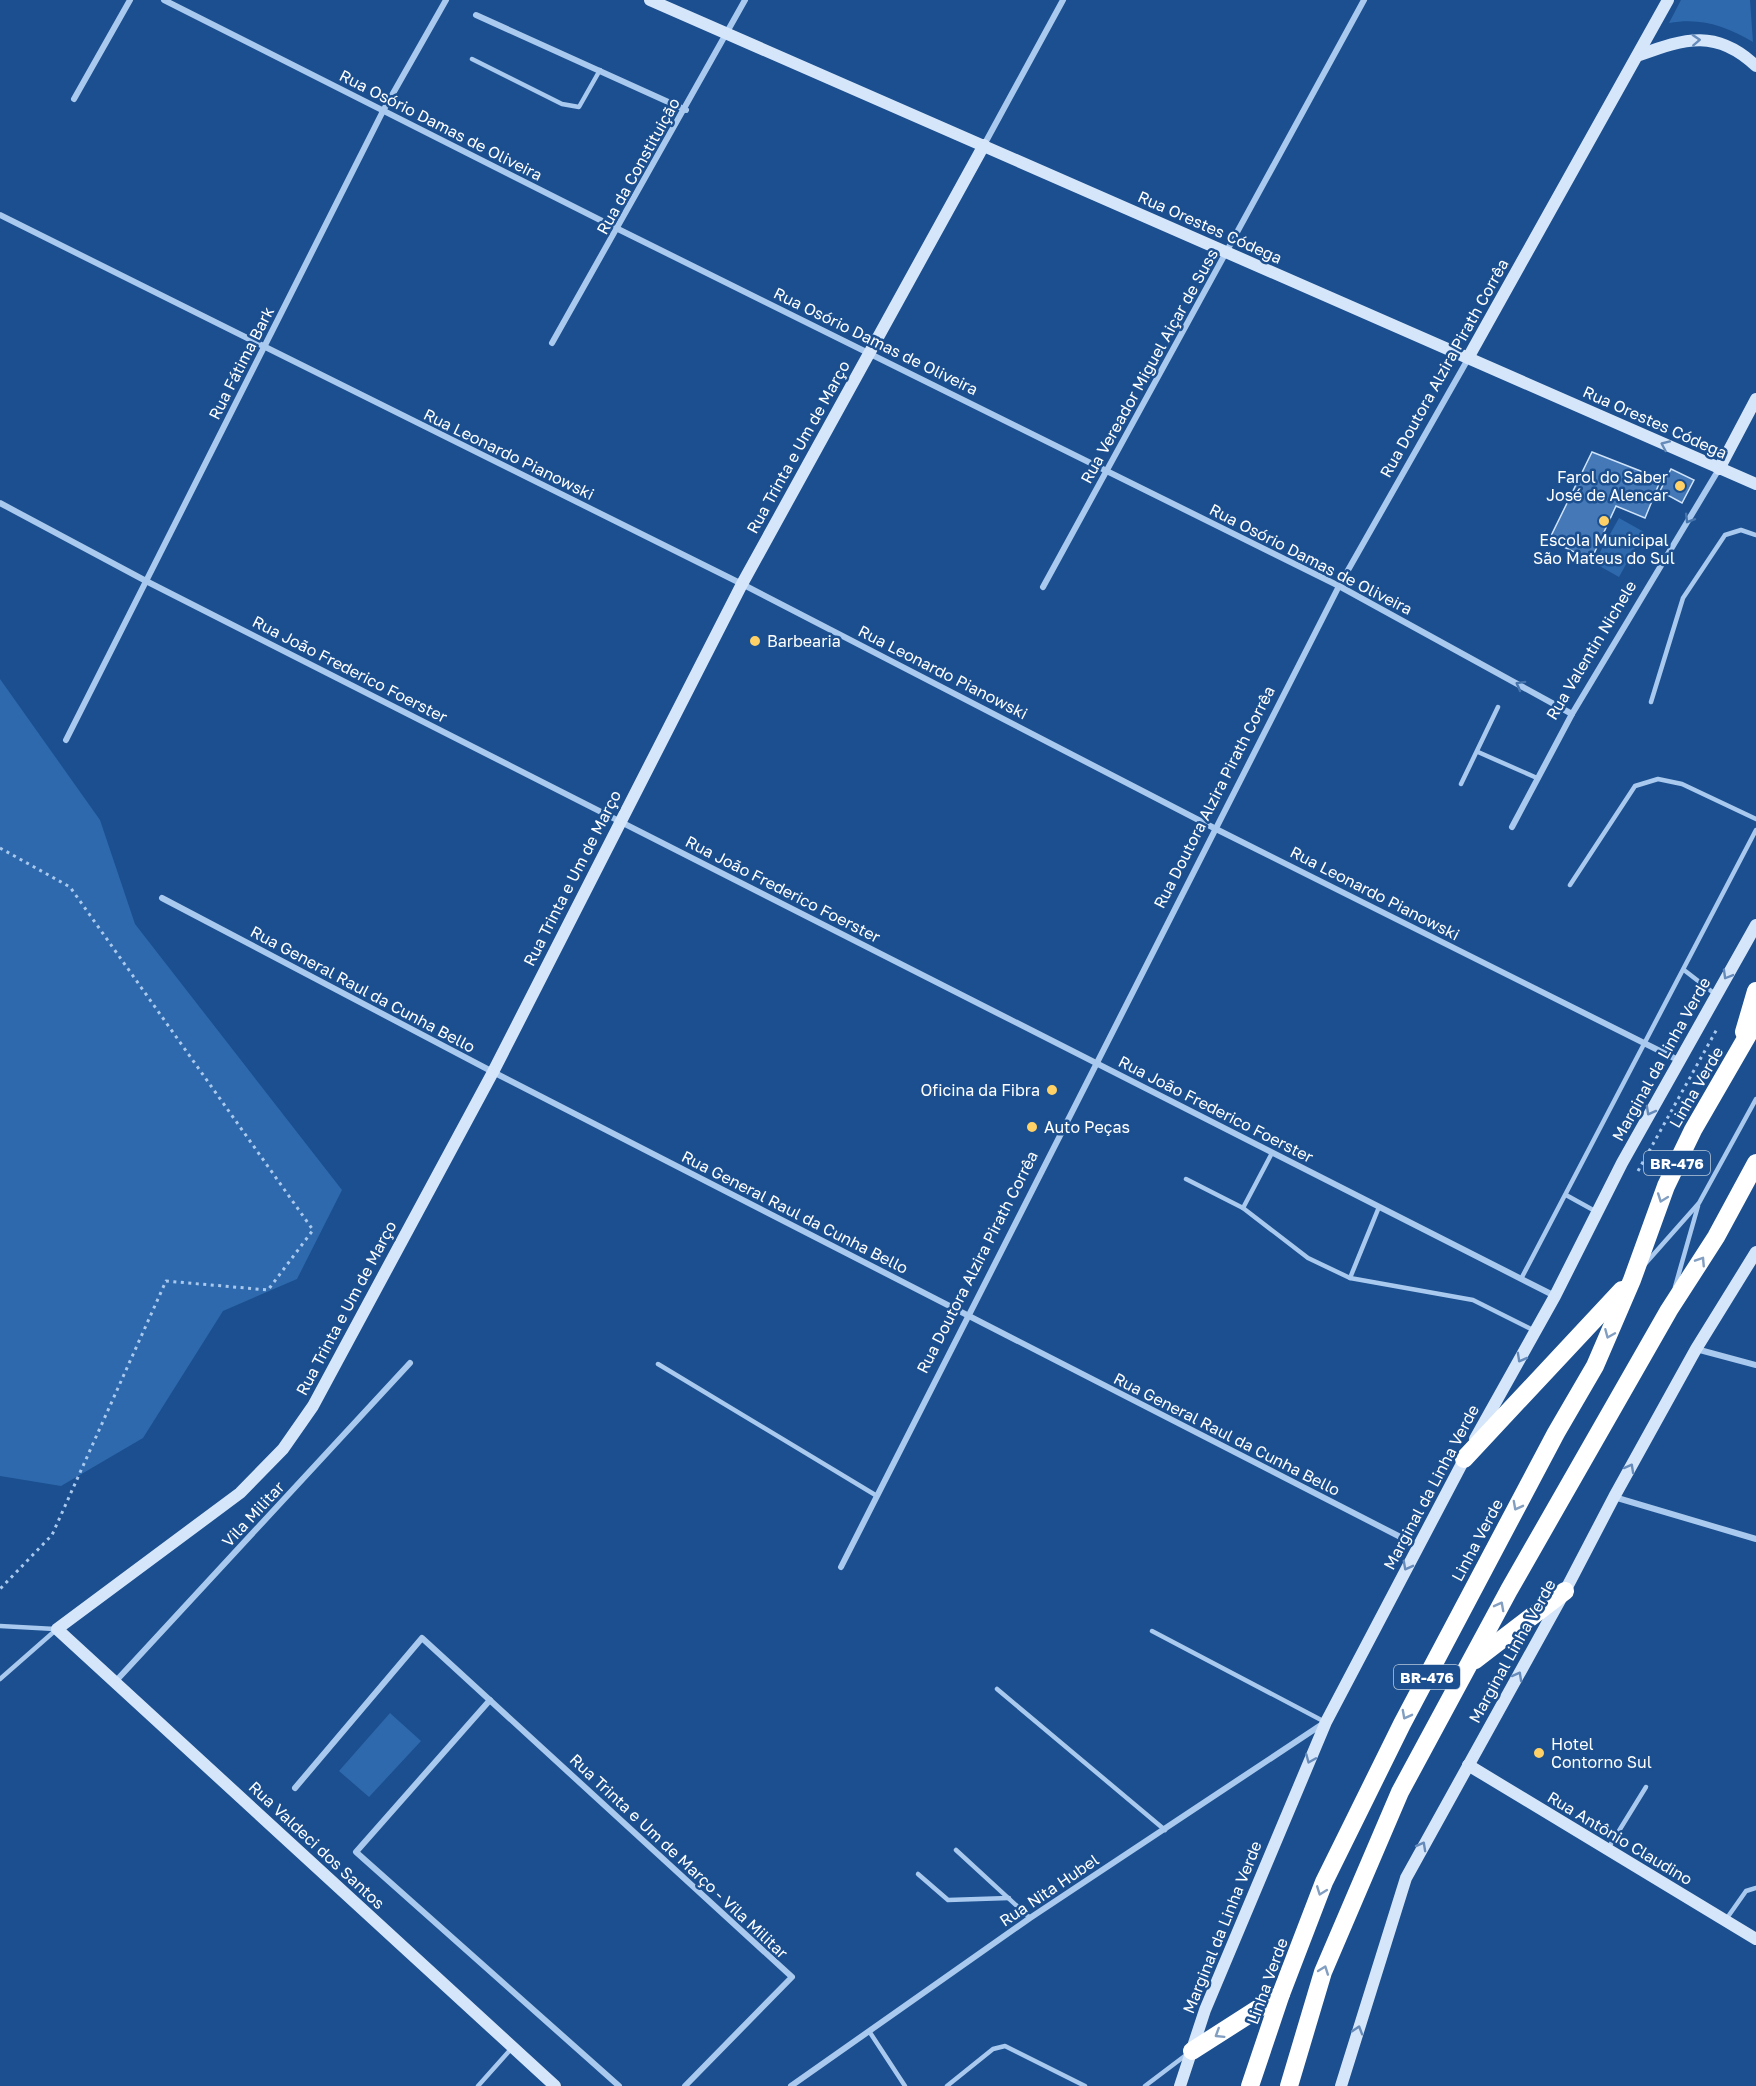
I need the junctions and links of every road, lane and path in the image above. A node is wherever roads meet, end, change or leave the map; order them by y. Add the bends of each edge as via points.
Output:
1 (130, 0) edge
2 (164, 0) edge
3 (446, 0) edge
4 (650, 0) edge
5 (745, 0) edge
6 (1063, 0) edge
7 (1364, 0) edge
8 (1668, 0) edge
9 (476, 15) dead end
10 (727, 34) junction
11 (1640, 55) junction
12 (472, 59) dead end
13 (1756, 66) edge
14 (600, 69) junction
15 (74, 99) dead end
16 (686, 110) junction
17 (383, 111) junction
18 (984, 145) junction
19 (0, 215) edge
20 (618, 229) junction
21 (1226, 252) junction
22 (552, 343) dead end
23 (264, 348) junction
24 (870, 352) junction
25 (1468, 358) junction
26 (1756, 399) edge
27 (1719, 469) junction
28 (1107, 470) junction
29 (1756, 484) edge
30 (0, 503) edge
31 (1756, 535) edge
32 (146, 581) junction
33 (742, 584) junction
34 (1339, 586) junction
35 (1043, 587) dead end
36 (1651, 702) dead end
37 (1498, 707) dead end
38 (1572, 714) junction
39 (66, 740) dead end
40 (1478, 752) junction
41 (1538, 778) junction
42 (1461, 784) dead end
43 (1756, 819) edge
44 (619, 820) junction
45 (1512, 827) dead end
46 (1216, 829) junction
47 (1756, 830) edge
48 (0, 848) edge
49 (1570, 885) dead end
50 (162, 898) dead end
51 (1756, 925) edge
52 (1684, 970) junction
53 (1756, 991) edge
54 (1716, 995) junction
55 (1722, 1020) dead end
56 (1756, 1021) edge
57 (1646, 1044) junction
58 (1738, 1053) junction
59 (1678, 1060) junction
60 (1096, 1064) junction
61 (493, 1072) junction
62 (1756, 1099) edge
63 (1272, 1153) junction
64 (1756, 1163) edge
65 (1638, 1172) dead end
66 (1186, 1179) dead end
67 (1566, 1195) junction
68 (1699, 1203) junction
69 (1379, 1207) junction
70 (1244, 1208) junction
71 (1597, 1212) junction
72 (1756, 1253) edge
73 (1350, 1278) junction
74 (1521, 1279) junction
75 (1632, 1280) junction
76 (1555, 1296) junction
77 (1669, 1310) junction
78 (968, 1316) junction
79 (1536, 1332) junction
80 (1696, 1349) junction
81 (410, 1363) dead end
82 (658, 1364) dead end
83 (1756, 1365) edge
84 (1464, 1459) junction
85 (877, 1496) junction
86 (1614, 1497) junction
87 (1756, 1539) edge
88 (1418, 1546) junction
89 (841, 1567) dead end
90 (0, 1589) edge
91 (1565, 1591) junction
92 (0, 1626) edge
93 (57, 1629) junction
94 (1152, 1632) dead end
95 (1469, 1665) junction
96 (0, 1679) edge
97 (115, 1682) junction
98 (997, 1689) dead end
99 (490, 1700) junction
100 (1326, 1722) junction
101 (1468, 1765) junction
102 (1646, 1787) dead end
103 (295, 1788) dead end
104 (1165, 1830) junction
105 (1607, 1849) junction
106 (956, 1850) dead end
107 (918, 1874) dead end
108 (1756, 1888) edge
109 (1009, 1898) junction
110 (1030, 1918) junction
111 (1725, 1920) junction
112 (1756, 1939) edge
113 (1281, 1994) junction
114 (868, 2030) junction
115 (513, 2047) junction
116 (1192, 2051) junction
117 (478, 2086) edge
118 (555, 2086) edge
119 (619, 2086) edge
120 (685, 2086) edge
121 (791, 2086) edge
122 (905, 2086) edge
123 (947, 2086) edge
124 (1085, 2086) edge
125 (1145, 2086) edge
126 (1180, 2086) edge
127 (1250, 2086) edge
128 (1289, 2086) edge
129 (1341, 2086) edge

1 - 15 street
2 - 17 street, Rua Osório Damas de Oliveira
3 - 17 street, Rua Fátima Bark
4 - 10 main road, Rua Orestes Códega
5 - 10 street, Rua da Constituição
6 - 18 street, Rua Trinta e Um de Março
7 - 21 street, Rua Vereador Miguel Aiçar de Suss
8 - 11 main road, Rua Doutora Alzira Pirath Corrêa
9 - 14 street
10 - 16 street, Rua da Constituição
10 - 18 main road, Rua Orestes Códega
11 -> 13 main road via 1678,41 1709,39 1743,53
11 - 25 main road, Rua Doutora Alzira Pirath Corrêa
12 - 14 lane via 562,104 579,107
14 - 16 street
16 - 20 street, Rua da Constituição
17 - 20 street, Rua Osório Damas de Oliveira
17 - 23 street, Rua Fátima Bark
18 - 21 main road, Rua Orestes Códega
18 - 24 main road, Rua Trinta e Um de Março
19 - 23 street, Rua Leonardo Pianowski
20 - 22 street, Rua da Constituição
20 - 24 street, Rua Osório Damas de Oliveira
21 - 25 main road, Rua Orestes Códega
21 - 28 street, Rua Vereador Miguel Aiçar de Suss
23 - 32 street, Rua Fátima Bark
23 - 33 street, Rua Leonardo Pianowski
24 - 28 street, Rua Osório Damas de Oliveira
24 - 33 main road, Rua Trinta e Um de Março
27 -> 25 main road, Rua Orestes Códega
25 - 34 street, Rua Doutora Alzira Pirath Corrêa
26 - 27 main road, Rua Valentin Nichele
27 - 29 main road, Rua Orestes Códega
27 -> 38 street, Rua Valentin Nichele
28 - 34 street, Rua Osório Damas de Oliveira
28 - 35 street, Rua Vereador Miguel Aiçar de Suss
30 - 32 street, Rua João Frederico Foerster
31 - 36 lane via 1741,530 1725,535 1683,598
32 - 39 street, Rua Fátima Bark
32 - 44 street, Rua João Frederico Foerster
33 - 44 main road, Rua Trinta e Um de Março
33 - 46 street, Rua Leonardo Pianowski
38 -> 34 street, Rua Osório Damas de Oliveira
34 - 46 street, Rua Doutora Alzira Pirath Corrêa
37 - 40 lane
38 - 41 street, Rua Valentin Nichele
40 - 41 lane
40 - 42 lane
41 - 45 street, Rua Valentin Nichele
43 - 49 lane via 1682,784 1658,779 1635,786
44 - 60 street, Rua João Frederico Foerster
44 - 61 main road, Rua Trinta e Um de Março
46 - 57 street, Rua Leonardo Pianowski
46 - 60 street, Rua Doutora Alzira Pirath Corrêa
47 - 52 lane
48 - 90 path via 70,887 313,1230 268,1290 166,1281 52,1535
50 - 61 street, Rua General Raul da Cunha Bello
51 -> 54 main road, Marginal da Linha Verde
52 - 54 lane
52 - 57 lane
53 - 58 highway
54 - 59 main road, Marginal da Linha Verde
55 - 65 path
56 - 58 highway, Linha Verde / BR-476
57 - 59 street, Rua Leonardo Pianowski
57 - 67 lane
58 -> 75 highway, Linha Verde / BR-476 via 1666,1186
59 -> 71 main road, Marginal da Linha Verde
60 - 63 street, Rua João Frederico Foerster
60 - 78 street, Rua Doutora Alzira Pirath Corrêa
61 - 78 street, Rua General Raul da Cunha Bello
61 - 93 main road, Rua Trinta e Um de Março via 313,1406 284,1449 240,1493
62 - 68 lane
63 - 69 street, Rua João Frederico Foerster
63 - 70 lane
77 -> 64 highway, BR-476 via 1716,1237
66 - 70 lane
67 - 71 lane
67 - 74 lane
68 - 75 lane
68 - 77 lane
69 - 73 lane
69 - 74 street, Rua João Frederico Foerster
70 - 73 lane via 1308,1258
71 - 76 main road, Marginal da Linha Verde
72 - 80 main road, Marginal Linha Verde
73 - 79 lane via 1473,1300
74 - 76 street, Rua João Frederico Foerster
75 - 84 highway
75 -> 113 highway, Linha Verde / BR-476 via 1595,1366 1402,1724 1324,1882
76 - 79 main road, Marginal da Linha Verde
95 -> 77 highway, BR-476
78 - 85 street, Rua Doutora Alzira Pirath Corrêa
78 - 88 street, Rua General Raul da Cunha Bello
79 -> 84 main road, Marginal da Linha Verde
80 - 83 street
86 -> 80 main road, Marginal Linha Verde
81 - 97 street, Vila Militar
82 - 85 lane
84 - 88 main road, Marginal da Linha Verde
85 - 89 street, Rua Doutora Alzira Pirath Corrêa
86 - 87 street
86 - 91 main road, Marginal Linha Verde
88 -> 100 main road, Marginal da Linha Verde
91 - 95 highway
101 -> 91 main road, Marginal Linha Verde
92 - 93 lane
93 - 96 lane, Rua Trinta e Um de Março
93 - 97 main road, Rua Valdeci dos Santos
94 - 100 lane
128 -> 95 highway, BR-476 via 1323,1972 1363,1876 1400,1792
97 - 115 main road, Rua Valdeci dos Santos
98 - 104 lane
99 - 103 street, Rua Trinta e Um de Março - Vila Militar via 422,1638
99 - 119 street via 356,1852
99 - 120 street, Rua Trinta e Um de Março - Vila Militar via 792,1977
100 - 104 street, Rua Nita Hubel
100 -> 116 main road, Marginal da Linha Verde via 1209,1999
101 - 105 main road, Rua Antônio Claudino
129 -> 101 main road, Marginal Linha Verde via 1406,1878
102 - 105 lane
104 - 110 street, Rua Nita Hubel
105 - 111 main road, Rua Antônio Claudino
106 - 109 lane
107 - 109 lane via 948,1900
108 - 111 lane via 1746,1891
109 - 110 lane
110 - 114 street, Rua Nita Hubel
111 - 112 main road, Rua Antônio Claudino
113 -> 116 highway
113 - 127 highway, Linha Verde / BR-476
114 - 121 street, Rua Nita Hubel
114 - 122 lane
115 - 117 lane
115 - 118 main road, Rua Valdeci dos Santos
116 - 125 lane
116 - 126 main road, Marginal da Linha Verde
123 - 124 lane via 993,2049 1005,2046

